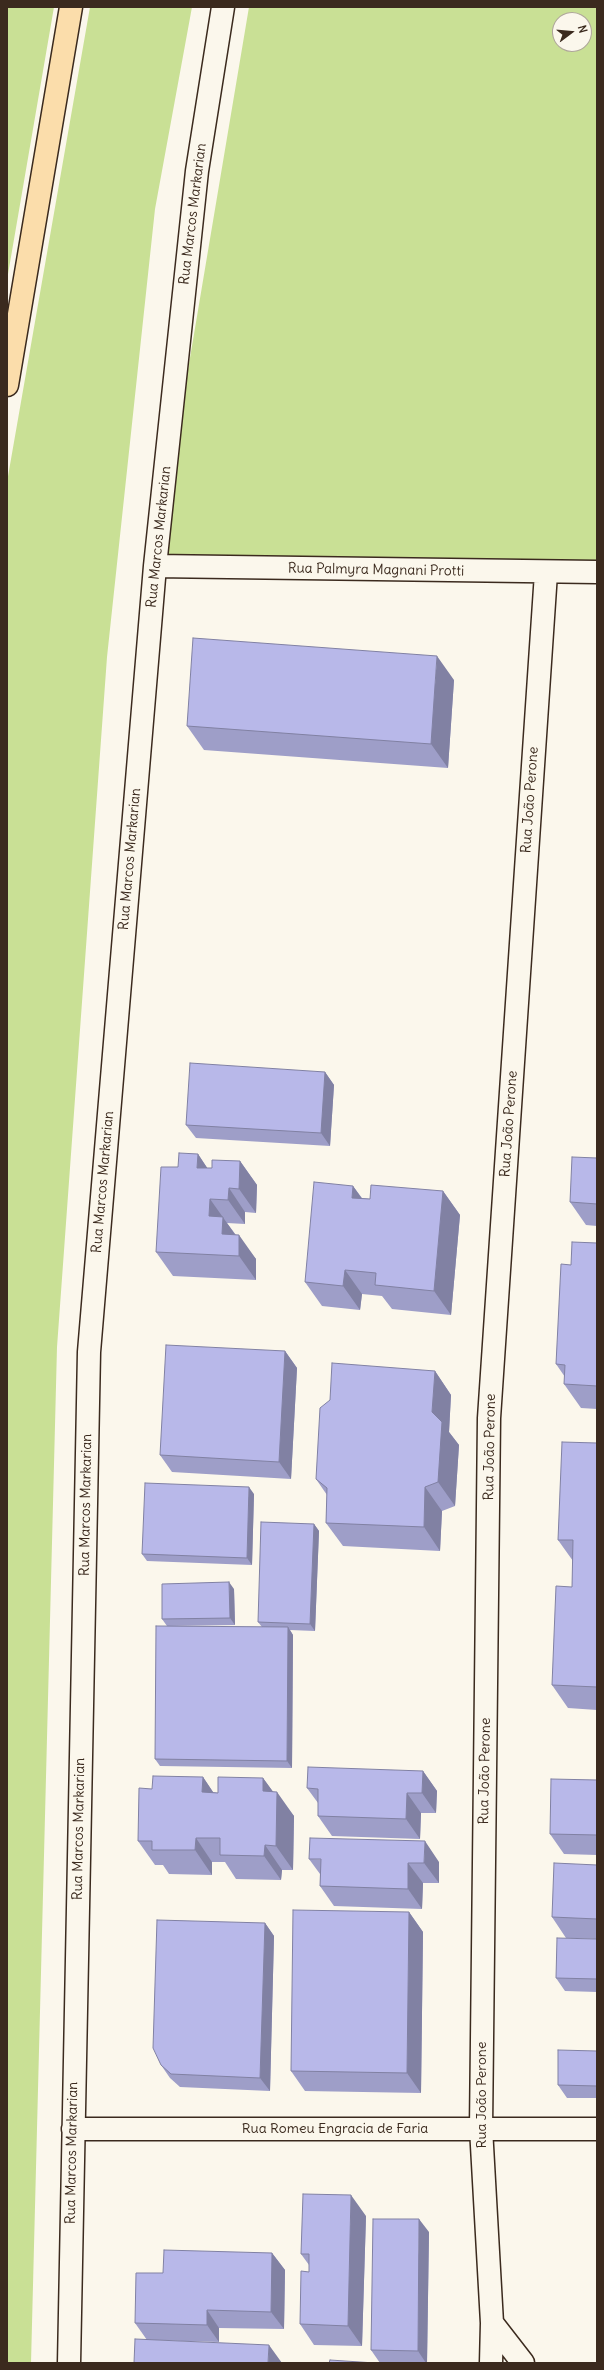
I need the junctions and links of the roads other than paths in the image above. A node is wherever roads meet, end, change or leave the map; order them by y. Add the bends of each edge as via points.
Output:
1 (71, 7) edge
2 (223, 7) edge
3 (7, 385) edge
4 (155, 566) junction
5 (597, 572) edge
6 (546, 573) junction
7 (481, 2128) junction
8 (73, 2129) junction
9 (597, 2129) edge
10 (492, 2323) junction
11 (69, 2363) edge
12 (491, 2363) edge
13 (524, 2363) edge

1 - 3 highway
2 - 4 street, Rua Marcos Markarian via 197,171
4 - 6 street, Rua Palmyra Magnani Protti
4 - 8 street, Rua Marcos Markarian via 89,1352
5 - 6 street, Rua Palmyra Magnani Protti
6 - 7 street, Rua João Perone via 489,1418
7 - 8 street, Rua Romeu Engracia de Faria
7 - 9 street, Rua Romeu Engracia de Faria
7 - 10 street, Rua João Perone
8 - 11 street, Rua Marcos Markarian
10 - 12 street, Rua João Perone
10 - 13 street

